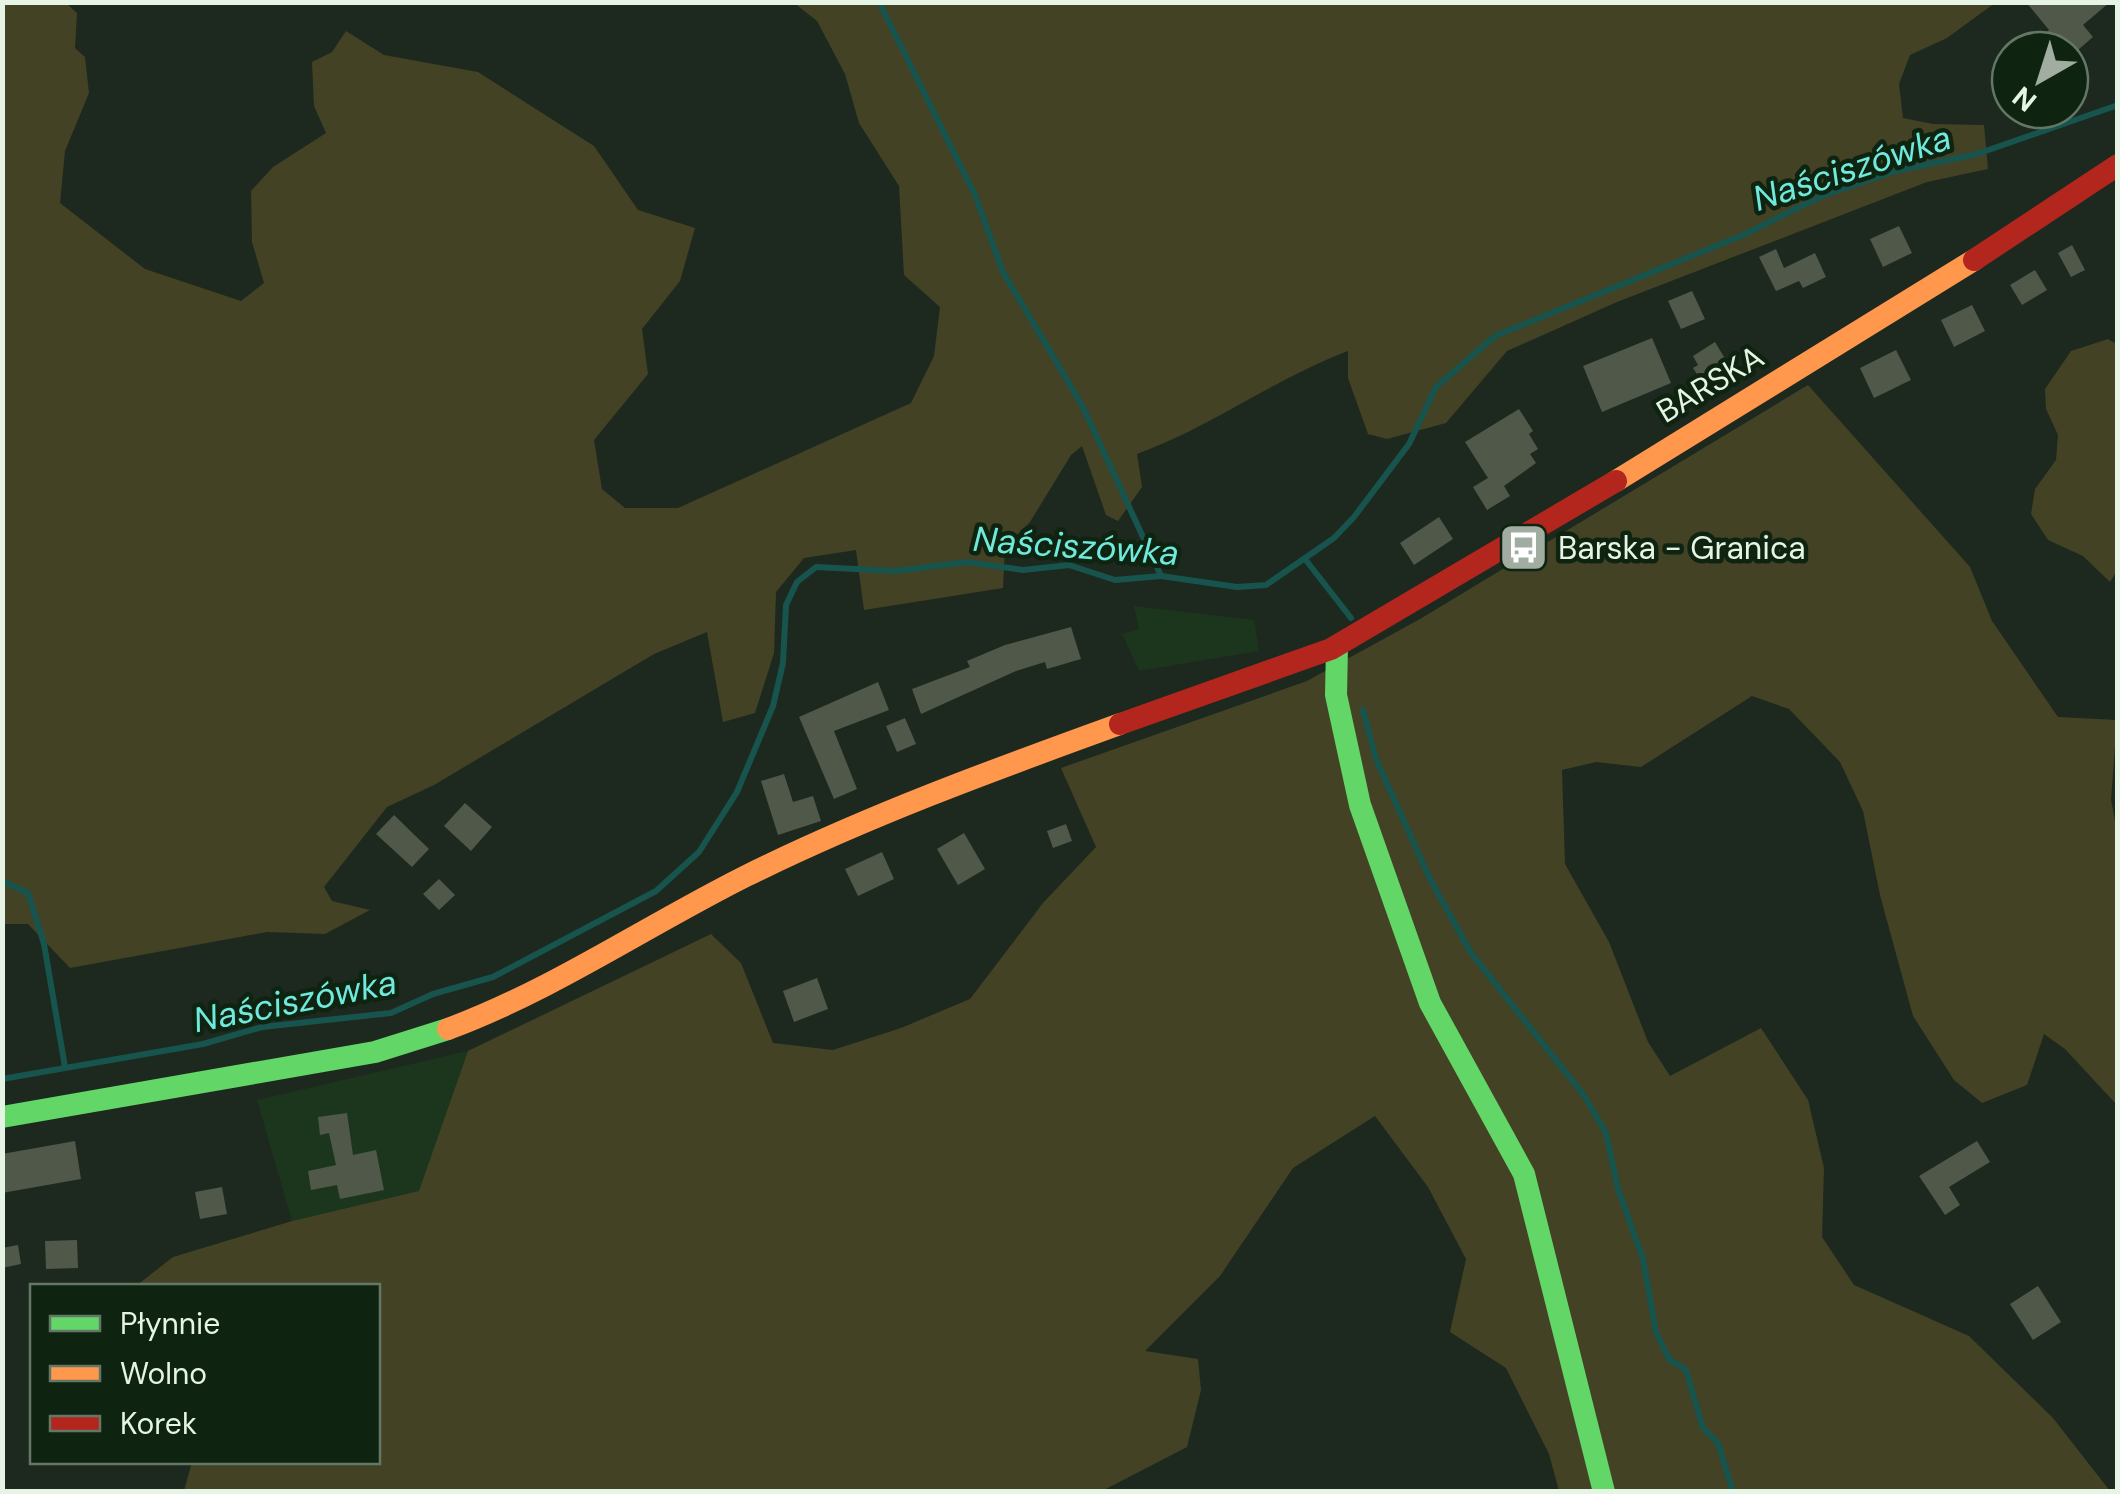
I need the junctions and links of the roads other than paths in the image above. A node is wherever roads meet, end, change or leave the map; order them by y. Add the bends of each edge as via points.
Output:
1 (2118, 164) edge
2 (1334, 647) junction
3 (2, 1117) edge
4 (1604, 1492) edge

1 - 2 street, BARSKA via 2053,212
2 - 3 street, BARSKA via 959,782 746,876 452,1028 359,1055
2 - 4 street via 1336,695 1360,805 1430,1002 1524,1174

